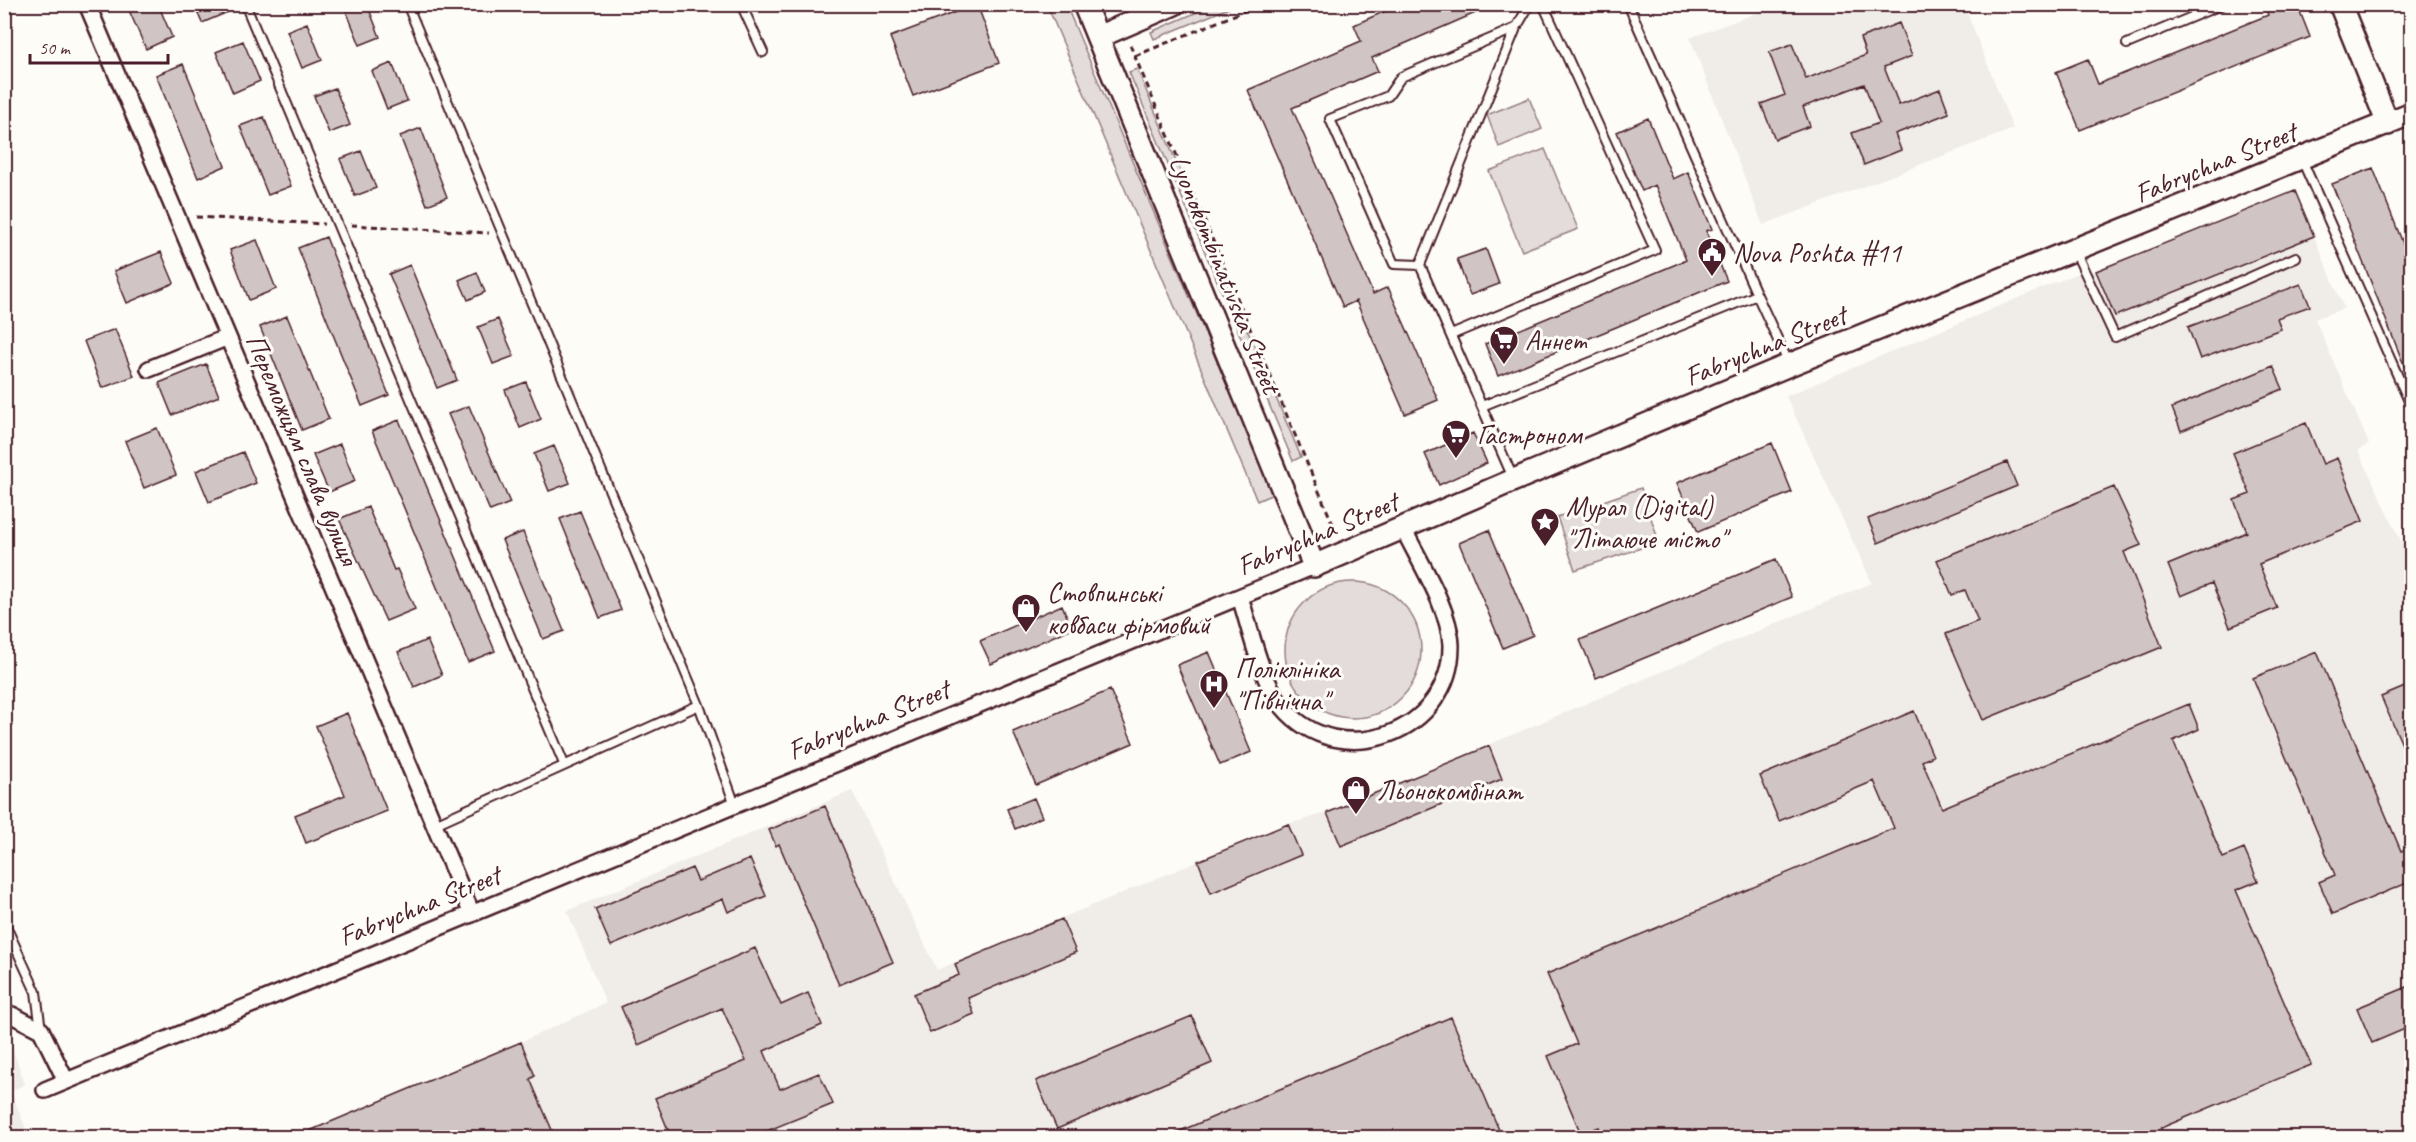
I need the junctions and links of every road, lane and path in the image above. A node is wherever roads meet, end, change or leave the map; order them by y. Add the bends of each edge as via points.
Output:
1 (87, 4) edge
2 (245, 4) edge
3 (407, 4) edge
4 (741, 4) edge
5 (1084, 4) edge
6 (1174, 4) edge
7 (1261, 4) edge
8 (1530, 4) edge
9 (1543, 4) edge
10 (1628, 4) edge
11 (2223, 4) edge
12 (2340, 4) edge
13 (1122, 26) junction
14 (1516, 28) junction
15 (1098, 37) junction
16 (2127, 44) dead end
17 (763, 52) dead end
18 (1135, 56) junction
19 (2412, 113) edge
20 (2388, 124) junction
21 (2301, 158) junction
22 (2074, 250) junction
23 (2296, 257) dead end
24 (1420, 265) junction
25 (1757, 295) junction
26 (1451, 335) junction
27 (228, 337) junction
28 (1789, 365) junction
29 (149, 369) dead end
30 (1482, 406) junction
31 (2412, 408) edge
32 (1514, 480) junction
33 (1403, 528) junction
34 (1337, 534) dead end
35 (1314, 566) junction
36 (1240, 597) junction
37 (699, 705) junction
38 (564, 764) junction
39 (735, 805) junction
40 (435, 824) junction
41 (472, 914) junction
42 (4, 922) edge
43 (4, 1016) edge
44 (41, 1029) junction
45 (66, 1081) junction
46 (45, 1090) dead end

1 - 27 street, Переможцям слава вулиця
2 - 38 lane
3 - 37 lane
4 - 17 lane
5 - 15 street, Lyonokombinativska Street
6 - 13 street
7 - 18 path
8 - 14 lane
9 - 26 lane via 1655,250
10 - 25 lane
11 - 16 lane
12 - 20 street
13 - 15 street
13 - 18 path
14 - 24 lane
14 - 24 lane via 1401,77 1388,96 1330,119 1394,264
15 - 35 street, Lyonokombinativska Street
18 - 34 path
19 - 20 street, Fabrychna Street
20 - 21 street, Fabrychna Street
21 - 22 street, Fabrychna Street
21 - 31 lane
22 - 23 lane via 2115,337
22 - 28 street, Fabrychna Street
24 - 26 lane
25 - 28 lane
25 - 30 lane
26 - 30 lane
27 - 29 street
27 - 40 street, Переможцям слава вулиця
28 - 32 street, Fabrychna Street
30 - 32 lane
32 - 33 street, Fabrychna Street
33 - 35 street, Fabrychna Street
33 - 36 street via 1445,614 1451,646 1445,678 1434,700 1417,718 1389,735 1340,740 1324,736 1295,719 1267,679
35 - 36 street, Fabrychna Street
36 - 39 street, Fabrychna Street
37 - 38 lane
37 - 39 lane
38 - 40 lane
39 - 41 street, Fabrychna Street
40 - 41 street, Переможцям слава вулиця
41 - 45 street, Fabrychna Street
42 - 44 lane via 36,992
43 - 44 street via 12,1015
44 - 45 street
45 - 46 street, Fabrychna Street

